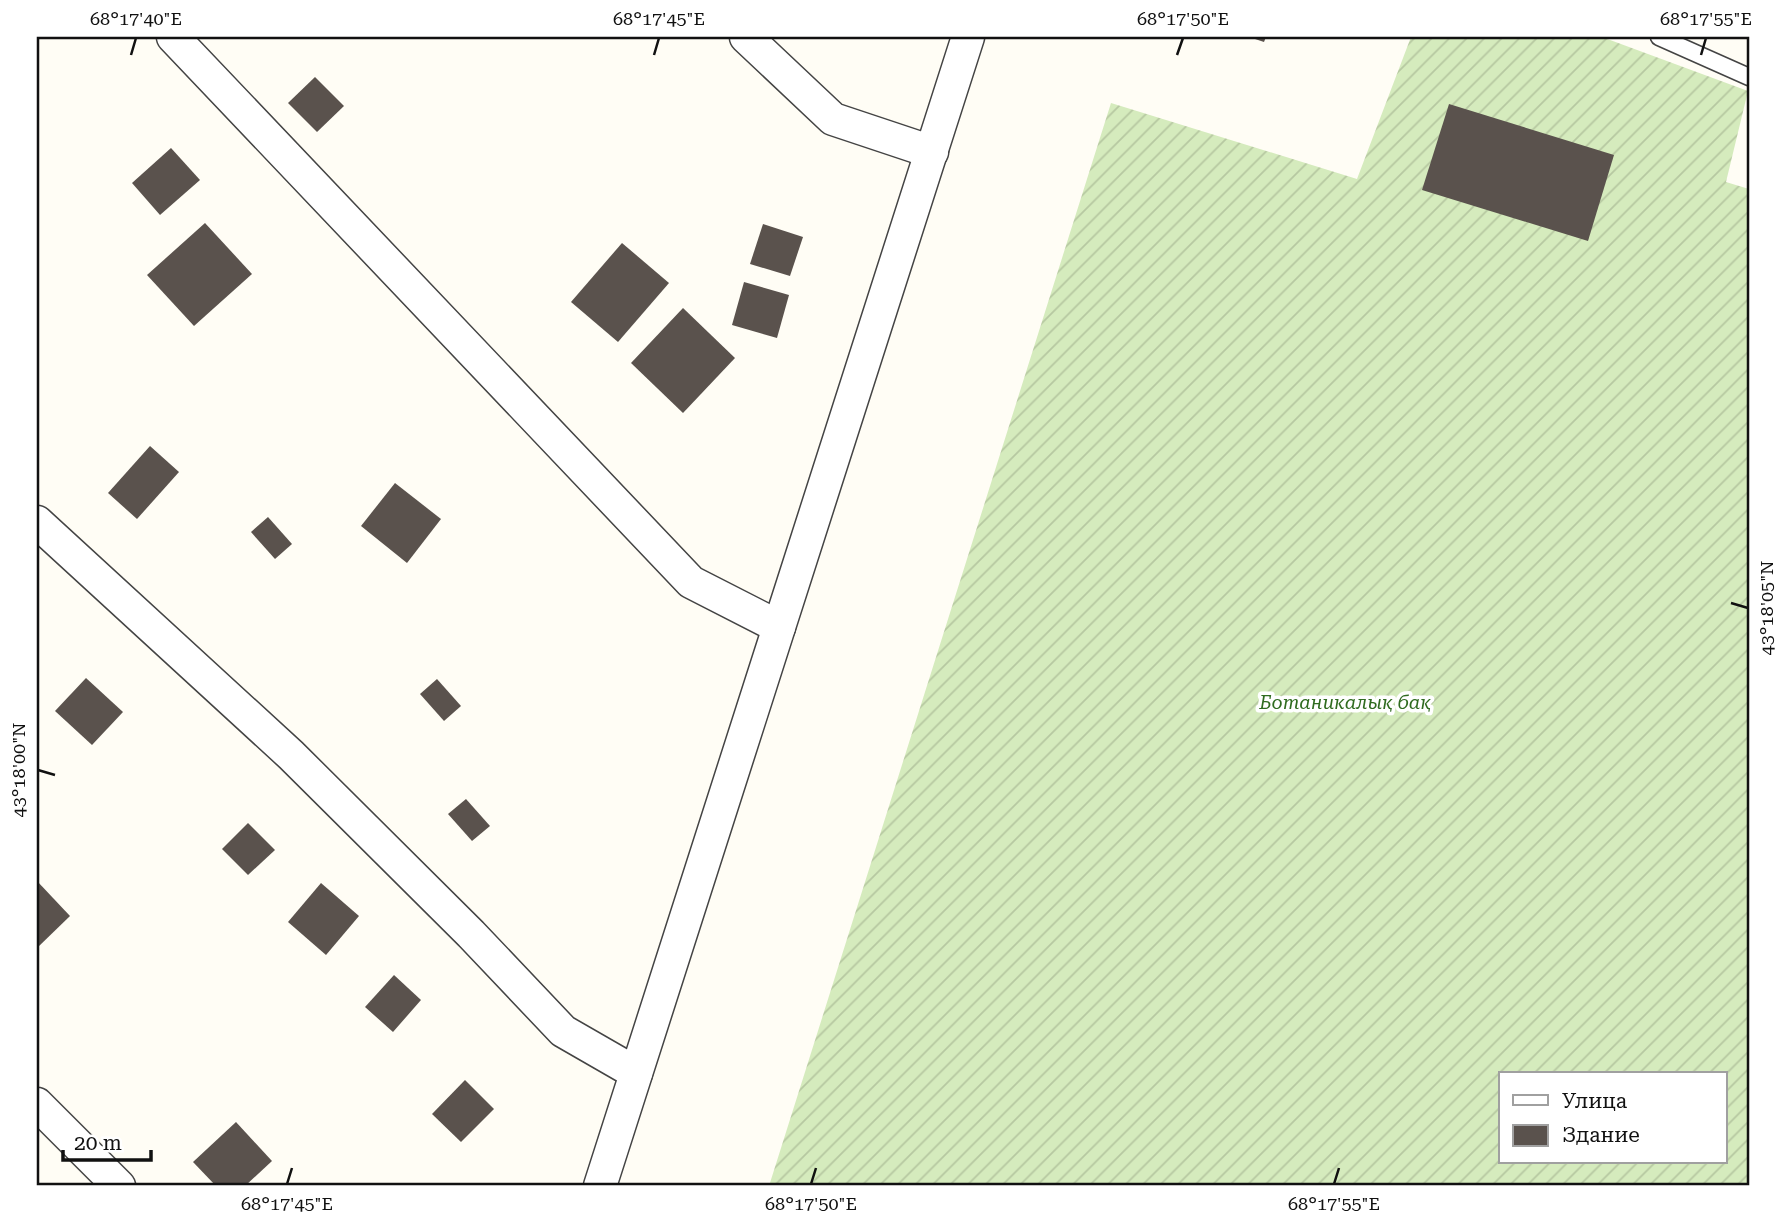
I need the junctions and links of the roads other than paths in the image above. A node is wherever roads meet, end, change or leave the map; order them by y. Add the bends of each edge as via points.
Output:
1 (173, 37) edge
2 (746, 37) edge
3 (968, 37) edge
4 (1659, 37) edge
5 (1749, 78) edge
6 (932, 152) junction
7 (37, 522) edge
8 (779, 627) junction
9 (636, 1073) junction
10 (37, 1104) edge
11 (119, 1186) edge
12 (600, 1186) edge

1 - 8 street via 691,582
2 - 6 street via 833,119
3 - 6 street
4 - 5 lane
6 - 8 street
7 - 9 street via 291,755 563,1031
8 - 9 street
9 - 12 street
10 - 11 street

